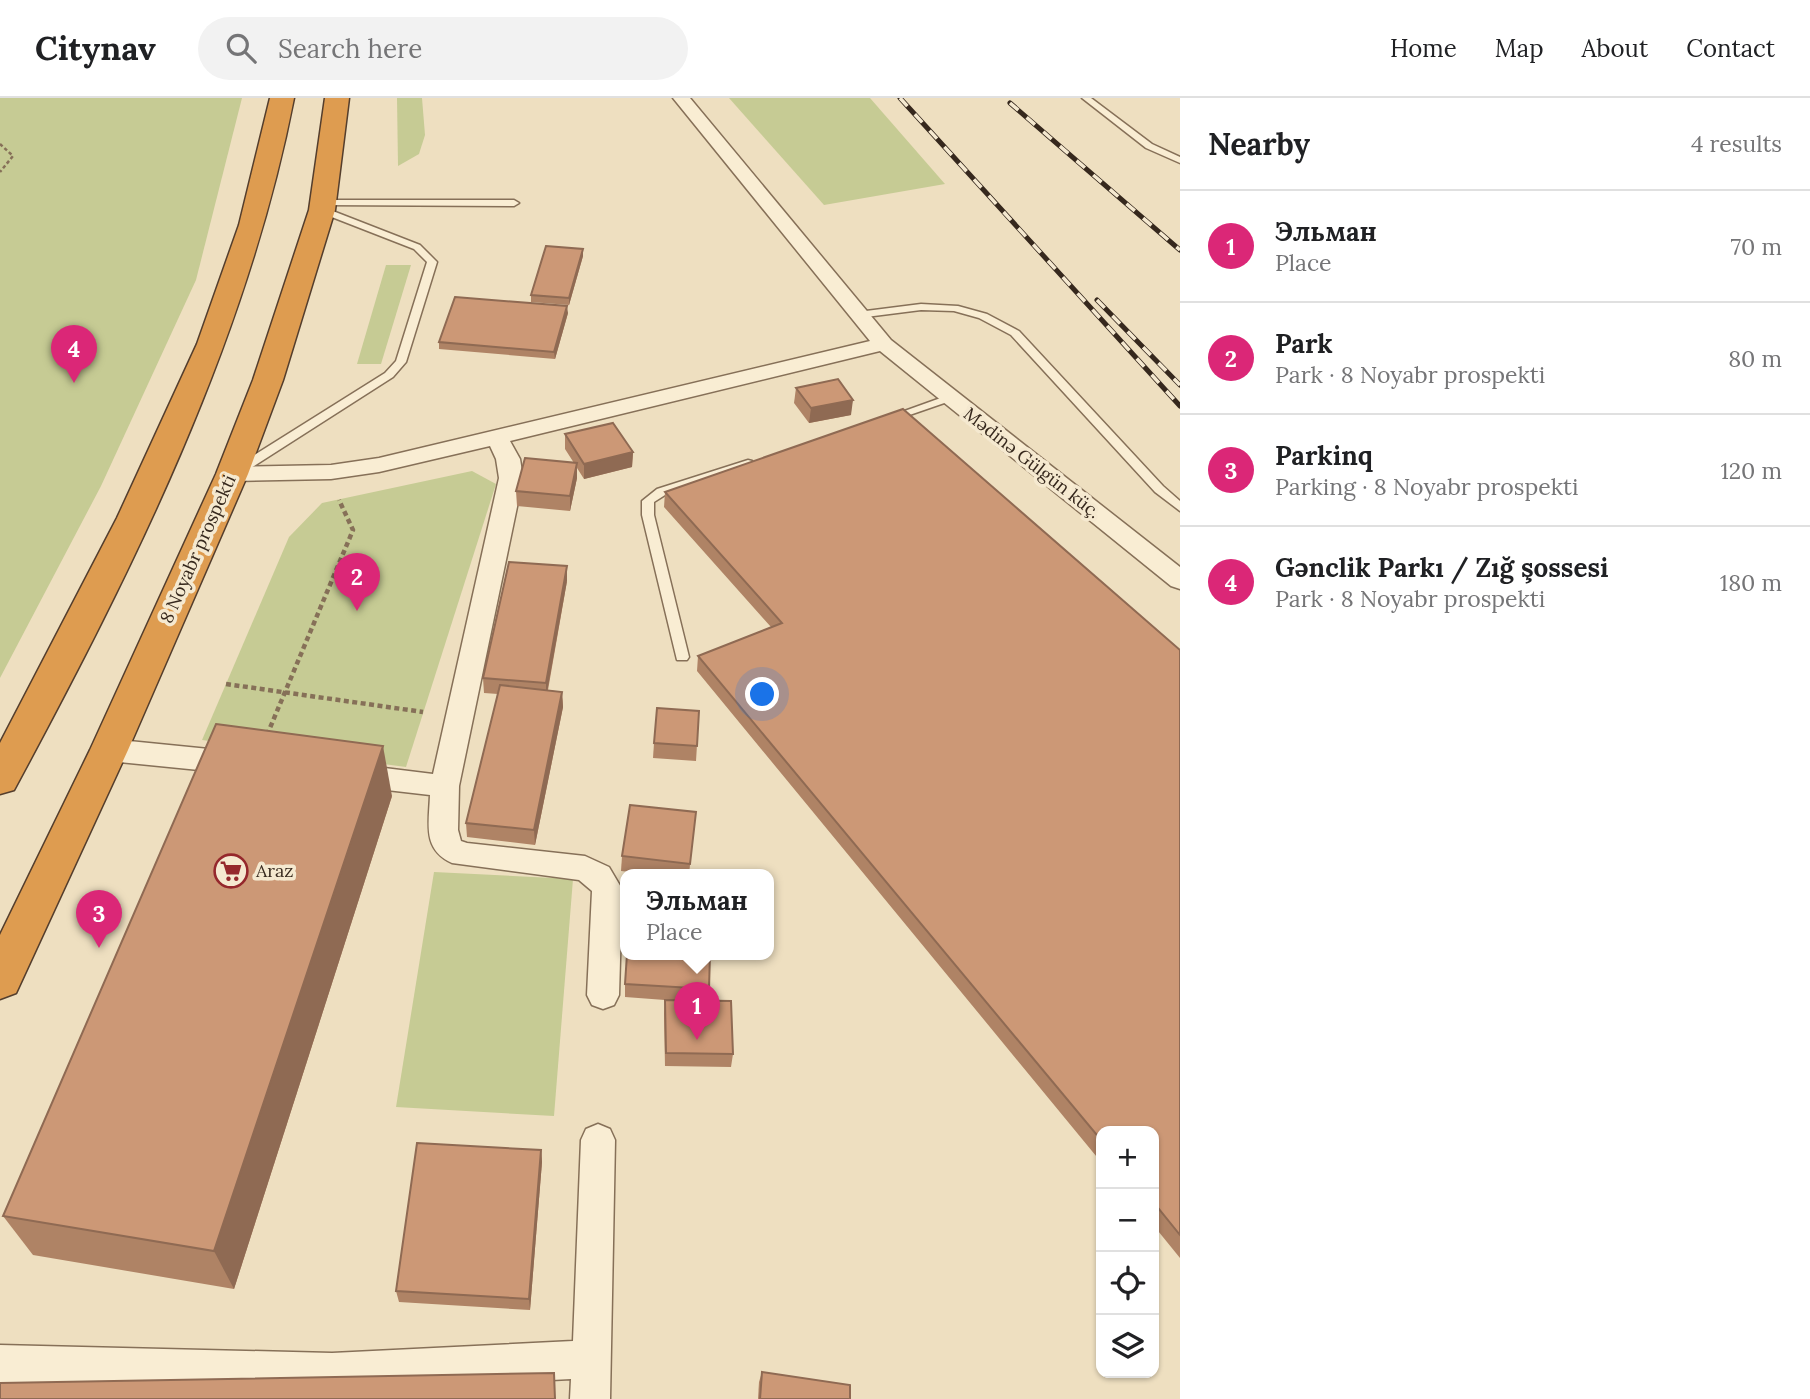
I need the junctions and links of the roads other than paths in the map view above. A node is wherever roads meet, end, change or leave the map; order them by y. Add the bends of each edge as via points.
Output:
1 (282, 98) edge
2 (337, 98) edge
3 (681, 98) edge
4 (1086, 98) edge
5 (1180, 160) edge
6 (514, 203) dead end
7 (322, 206) junction
8 (858, 315) junction
9 (884, 344) junction
10 (949, 398) junction
11 (878, 422) edge
12 (497, 438) junction
13 (762, 459) edge
14 (232, 474) junction
15 (1180, 507) edge
16 (1180, 580) edge
17 (682, 657) dead end
18 (109, 750) junction
19 (261, 765) edge
20 (322, 772) edge
21 (0, 779) edge
22 (445, 786) junction
23 (0, 980) edge
24 (603, 995) dead end
25 (598, 1140) dead end
26 (591, 1359) junction
27 (0, 1364) edge
28 (590, 1399) edge

1 - 21 highway via 267,181 203,373
2 - 7 highway, 8 Noyabr prospekti
3 - 8 street, Mədinə Gülgün küç.
4 - 5 lane via 1149,146
6 - 7 lane
7 - 14 highway, 8 Noyabr prospekti via 272,369
7 - 14 lane via 417,247 432,262 401,362 389,375
8 - 9 street, Mədinə Gülgün küç.
8 - 15 lane via 954,308 983,316 1015,334
9 - 10 street, Mədinə Gülgün küç.
9 - 12 street
10 - 11 lane
10 - 16 street, Mədinə Gülgün küç.
12 - 14 street via 331,472
12 - 22 street via 511,478
13 - 17 lane via 661,492 648,501
14 - 18 highway, 8 Noyabr prospekti
18 - 19 street
18 - 23 highway, 8 Noyabr prospekti
20 - 22 street
22 - 24 street via 443,830 448,848 463,855 585,868 598,876 607,889
25 - 26 street
26 - 27 street via 332,1372
26 - 28 street

